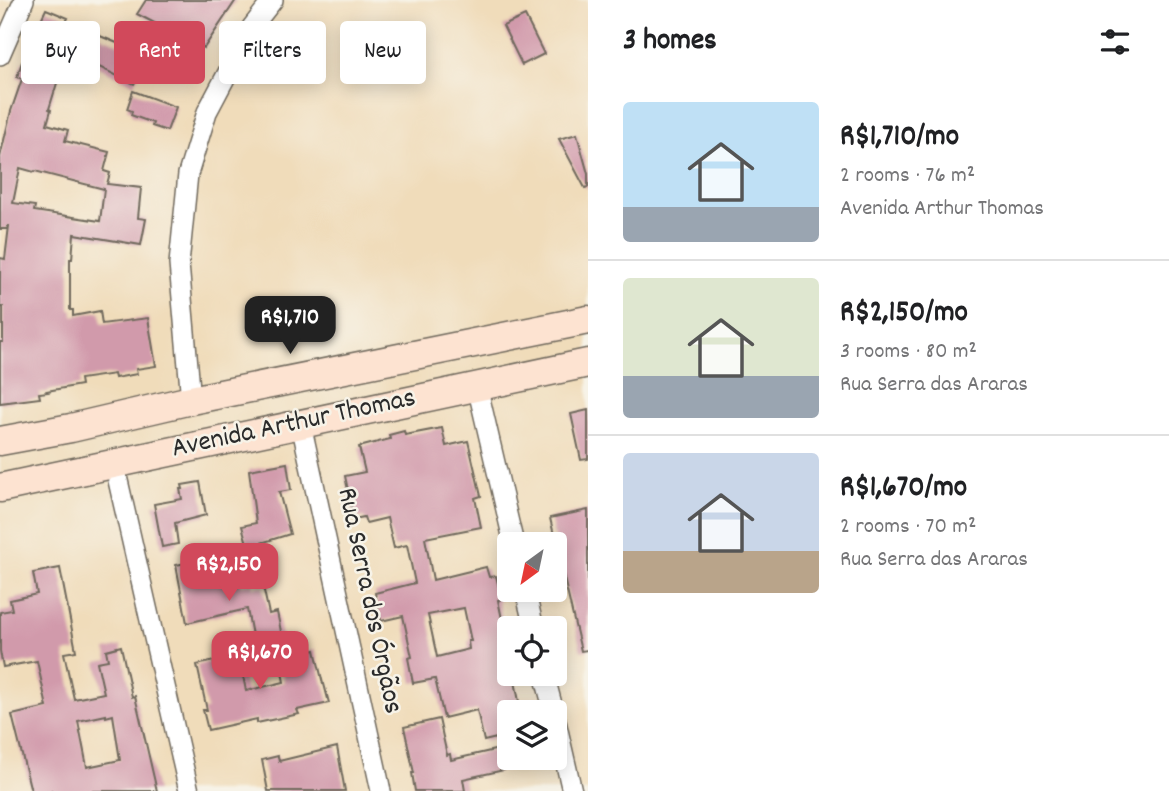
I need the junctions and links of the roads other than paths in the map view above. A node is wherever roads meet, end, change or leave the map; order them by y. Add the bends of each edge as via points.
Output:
1 (24, 0) edge
2 (273, 0) edge
3 (0, 55) edge
4 (588, 320) edge
5 (390, 361) junction
6 (588, 363) edge
7 (477, 386) junction
8 (191, 400) junction
9 (400, 403) junction
10 (301, 424) junction
11 (10, 439) edge
12 (114, 463) junction
13 (30, 481) junction
14 (0, 488) edge
15 (511, 532) edge
16 (567, 770) edge
17 (189, 791) edge
18 (381, 791) edge
19 (572, 791) edge

1 - 3 street
2 - 8 street via 252,27 207,112 188,174 179,264
4 - 5 main road, Avenida Arthur Thomas
5 - 8 main road, Avenida Arthur Thomas
5 - 9 main road
6 - 7 main road, Avenida Arthur Thomas
7 - 9 main road, Avenida Arthur Thomas
7 - 15 street
8 - 11 main road, Avenida Arthur Thomas
9 - 10 main road, Avenida Arthur Thomas
10 - 12 main road, Avenida Arthur Thomas
10 - 18 street, Rua Serra dos Órgãos
11 - 13 main road
12 - 13 main road, Avenida Arthur Thomas
12 - 17 street
13 - 14 main road, Avenida Arthur Thomas
16 - 19 street

